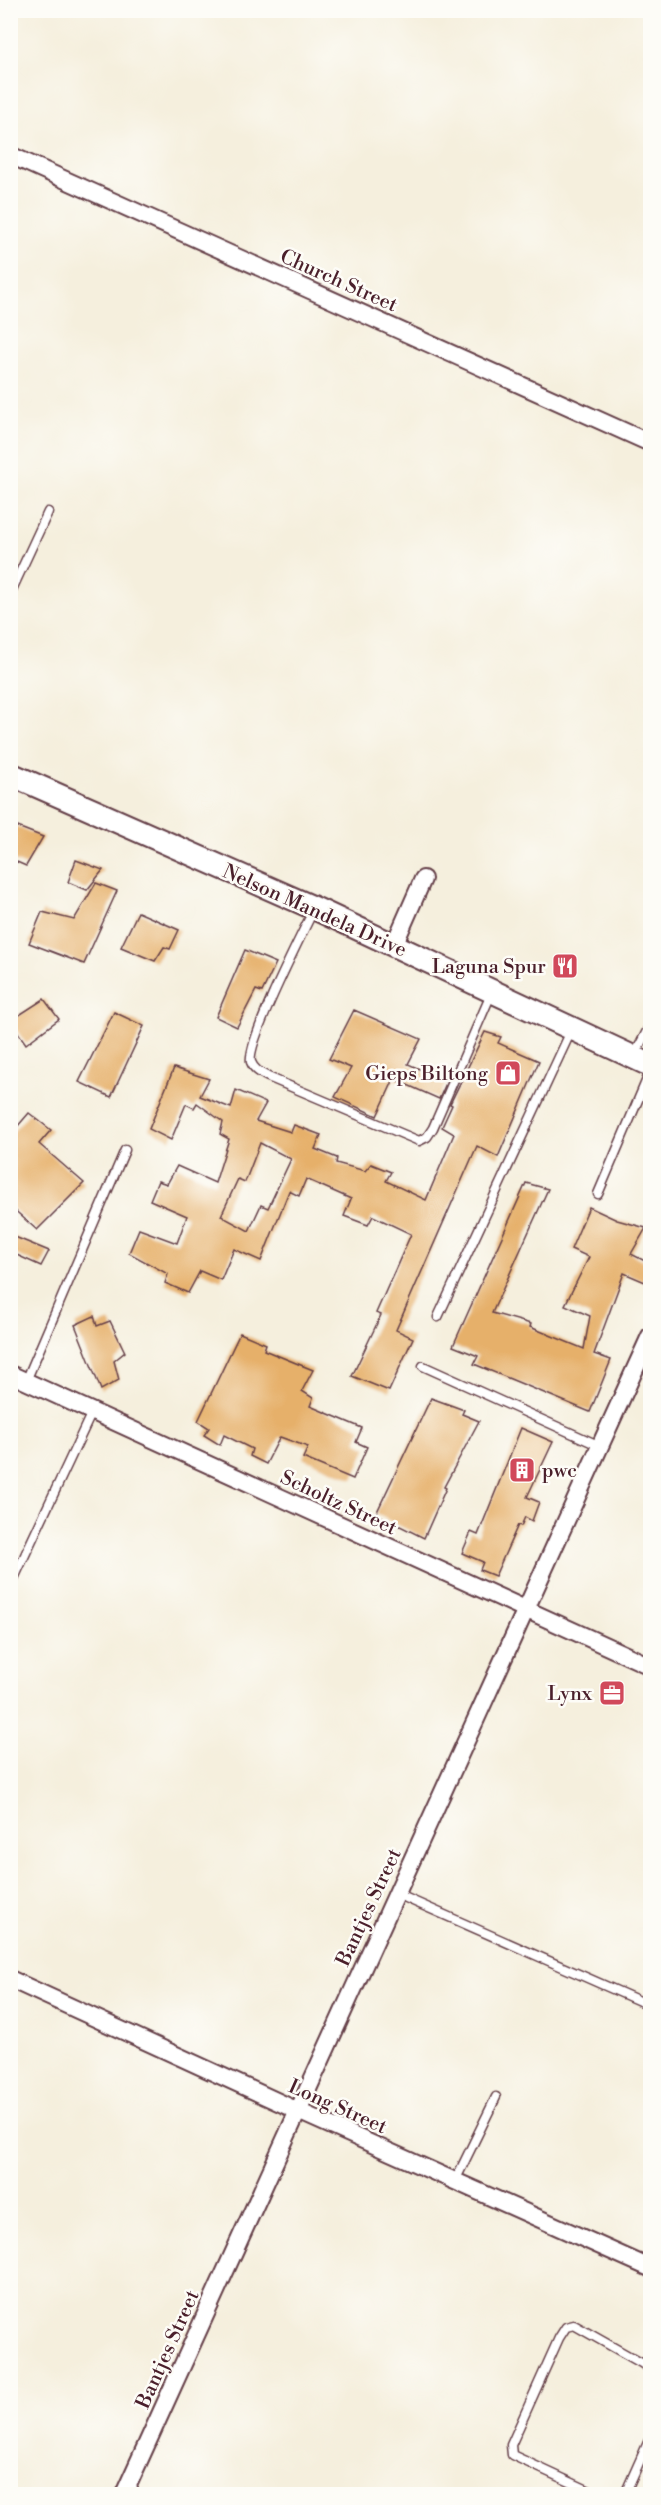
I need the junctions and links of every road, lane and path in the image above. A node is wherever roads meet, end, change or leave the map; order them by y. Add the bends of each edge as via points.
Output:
1 (10, 155) edge
2 (651, 443) edge
3 (48, 512) dead end
4 (10, 594) edge
5 (10, 774) edge
6 (423, 879) dead end
7 (314, 908) junction
8 (394, 945) junction
9 (492, 991) junction
10 (651, 1025) edge
11 (572, 1028) junction
12 (645, 1064) edge
13 (125, 1150) dead end
14 (598, 1194) dead end
15 (438, 1317) dead end
16 (651, 1336) edge
17 (423, 1366) dead end
18 (18, 1378) edge
19 (92, 1412) junction
20 (600, 1446) junction
21 (10, 1587) edge
22 (526, 1611) junction
23 (651, 1666) edge
24 (397, 1894) junction
25 (10, 1979) edge
26 (642, 2002) dead end
27 (496, 2097) dead end
28 (298, 2111) junction
29 (455, 2181) junction
30 (651, 2268) edge
31 (651, 2354) edge
32 (647, 2367) edge
33 (651, 2438) edge
34 (124, 2494) edge
35 (596, 2494) edge
36 (625, 2494) edge

1 - 2 street, Church Street
3 - 4 lane
5 - 7 main road, Nelson Mandela Drive
6 - 8 street
7 - 8 main road, Nelson Mandela Drive
7 - 9 lane via 251,1053 256,1071 268,1077 419,1141 433,1128
8 - 9 main road, Nelson Mandela Drive
9 - 11 main road, Nelson Mandela Drive
10 - 12 lane
11 - 12 main road, Nelson Mandela Drive
11 - 15 lane
12 - 14 lane
13 - 18 lane
16 - 20 street, Bantjes Street
17 - 20 lane
18 - 19 street, Scholtz Street
19 - 21 lane
19 - 22 street, Scholtz Street
20 - 22 street, Bantjes Street
22 - 23 street, Scholtz Street
22 - 24 street, Bantjes Street
24 - 26 lane
24 - 28 street, Bantjes Street
25 - 28 street, Long Street
27 - 29 lane
28 - 29 street, Long Street
28 - 34 street, Bantjes Street
29 - 30 street, Long Street
31 - 32 lane
32 - 35 lane via 574,2325 566,2327 511,2445 512,2455
33 - 36 lane

